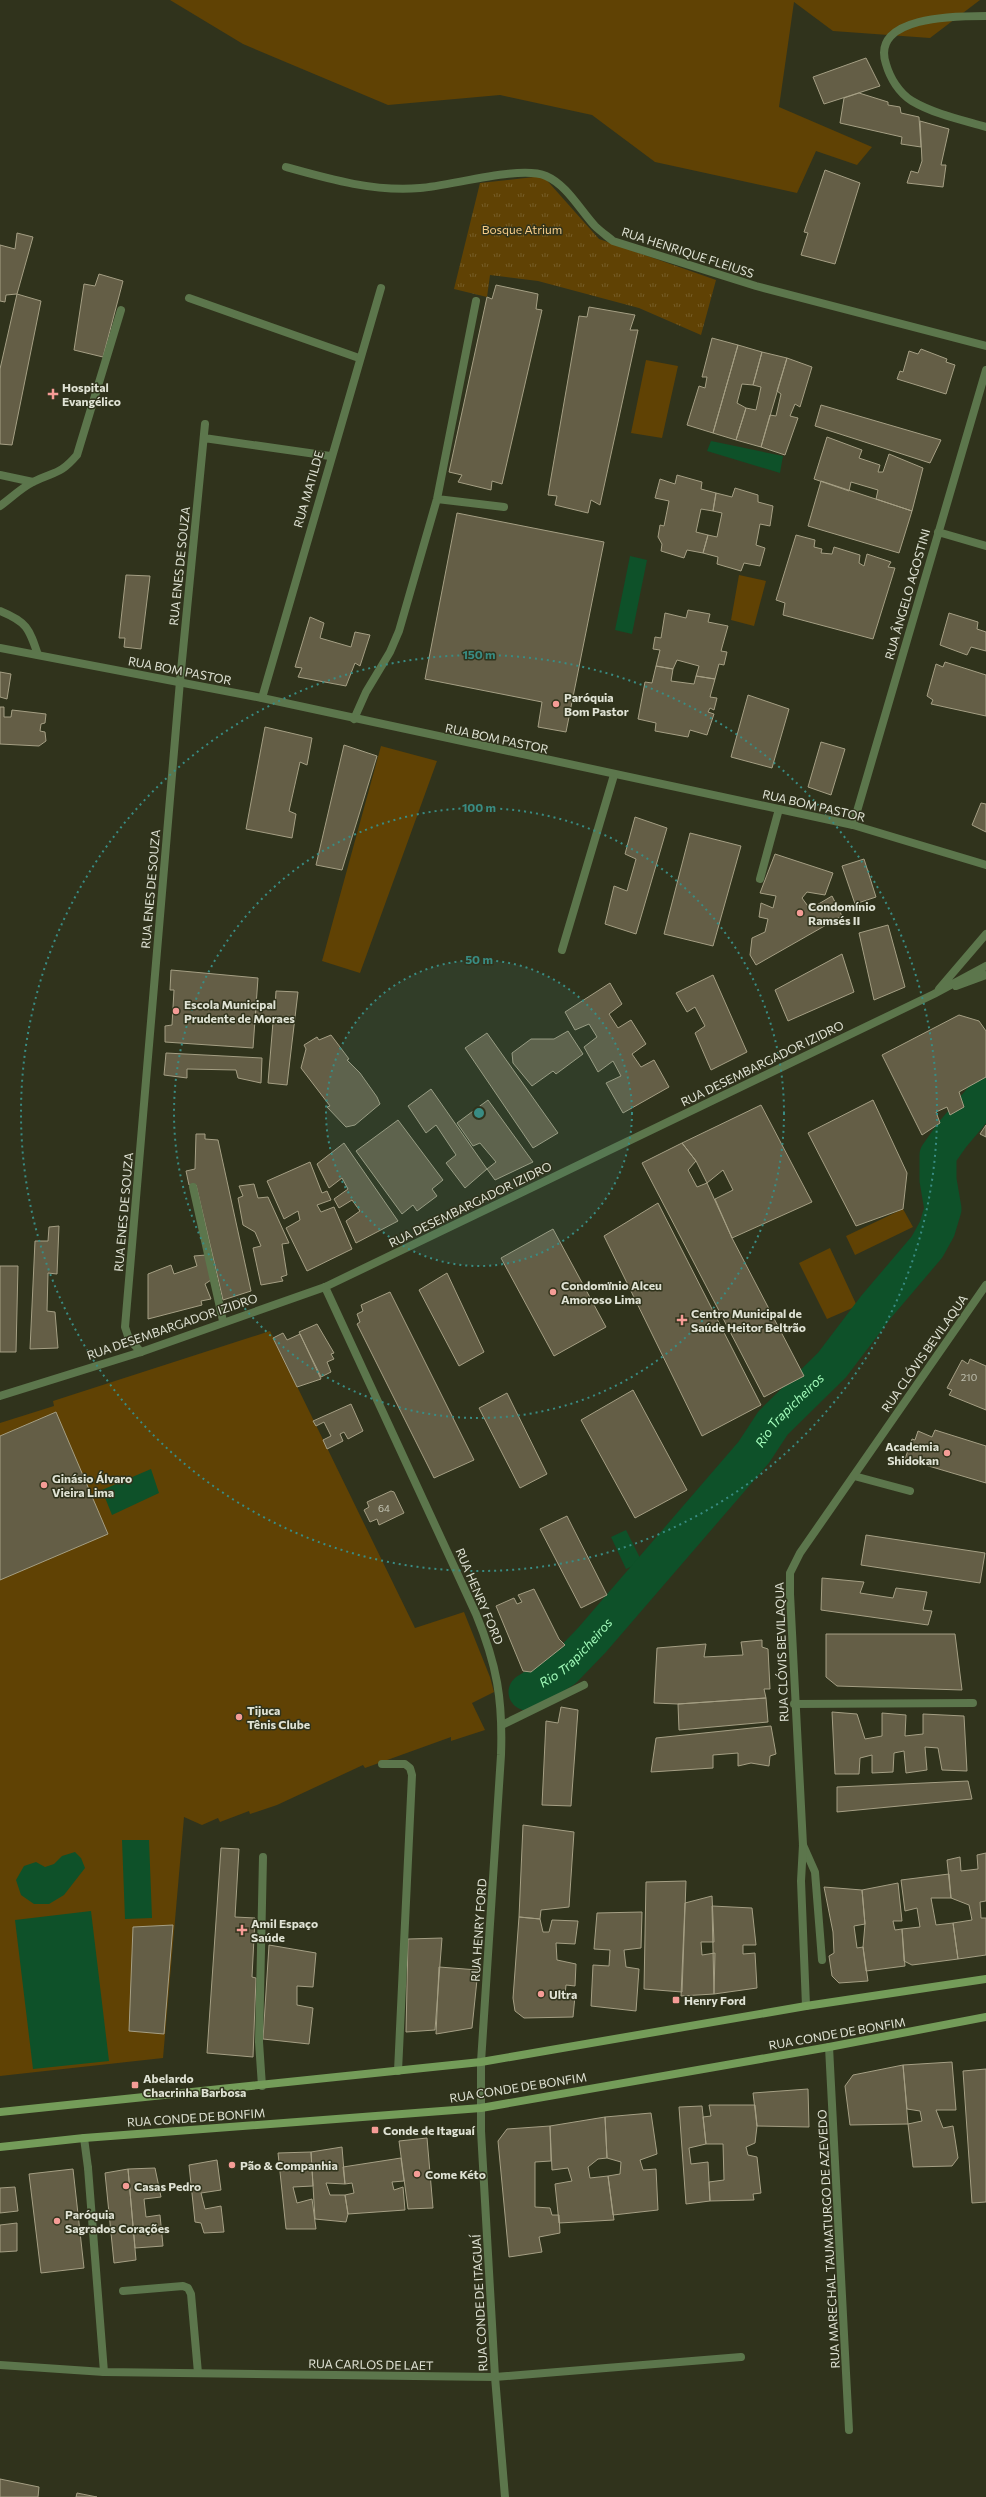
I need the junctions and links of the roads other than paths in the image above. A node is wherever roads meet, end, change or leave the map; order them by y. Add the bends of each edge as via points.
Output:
1 (986, 16) edge
2 (986, 127) edge
3 (286, 167) dead end
4 (381, 288) dead end
5 (189, 298) dead end
6 (476, 301) dead end
7 (121, 310) dead end
8 (986, 346) edge
9 (359, 358) junction
10 (986, 370) edge
11 (205, 424) dead end
12 (204, 438) junction
13 (330, 456) junction
14 (0, 475) edge
15 (33, 482) junction
16 (437, 499) junction
17 (0, 506) edge
18 (504, 507) dead end
19 (938, 532) junction
20 (986, 546) edge
21 (0, 611) edge
22 (0, 648) edge
23 (38, 655) junction
24 (180, 681) junction
25 (262, 698) junction
26 (354, 719) junction
27 (614, 775) junction
28 (779, 809) junction
29 (853, 825) junction
30 (986, 865) edge
31 (760, 879) dead end
32 (986, 934) edge
33 (562, 950) dead end
34 (986, 966) edge
35 (986, 975) edge
36 (934, 994) junction
37 (193, 1187) dead end
38 (986, 1285) edge
39 (325, 1287) junction
40 (222, 1322) junction
41 (140, 1352) junction
42 (0, 1396) edge
43 (854, 1476) junction
44 (910, 1491) dead end
45 (584, 1685) dead end
46 (973, 1703) dead end
47 (794, 1704) junction
48 (502, 1725) junction
49 (382, 1764) dead end
50 (803, 1845) junction
51 (263, 1857) dead end
52 (822, 1960) dead end
53 (986, 1979) edge
54 (806, 2006) junction
55 (986, 2017) edge
56 (829, 2047) junction
57 (481, 2062) junction
58 (398, 2071) junction
59 (262, 2086) junction
60 (481, 2108) junction
61 (0, 2112) edge
62 (84, 2138) junction
63 (0, 2147) edge
64 (123, 2291) dead end
65 (741, 2357) dead end
66 (0, 2365) edge
67 (104, 2372) junction
68 (198, 2373) junction
69 (495, 2377) junction
70 (849, 2430) dead end
71 (505, 2497) edge

1 - 2 street via 919,21 905,26 888,39 882,53 890,78 911,100 941,114
3 - 8 street, RUA HENRIQUE FLEIUSS via 346,184 418,188 504,175 532,173 545,176 566,192 595,226 613,242 756,286
4 - 9 street, RUA MATILDE
5 - 9 street
6 - 16 street
7 - 15 street via 77,455 66,468
9 - 13 street, RUA MATILDE
10 - 19 street, RUA ÂNGELO AGOSTINI
11 - 12 street, RUA ENES DE SOUZA
12 - 13 street
12 - 24 street, RUA ENES DE SOUZA
13 - 25 street, RUA MATILDE
14 - 15 street
15 - 17 street
16 - 18 street
16 - 26 street via 399,630
19 - 20 street
19 - 29 street, RUA ÂNGELO AGOSTINI
21 - 23 street via 15,617 29,628
22 - 23 street, RUA BOM PASTOR
23 - 24 street, RUA BOM PASTOR
24 - 25 street, RUA BOM PASTOR
24 - 41 street, RUA ENES DE SOUZA via 125,1328 127,1336
25 - 26 street, RUA BOM PASTOR
26 - 27 street, RUA BOM PASTOR
27 - 28 street, RUA BOM PASTOR
27 - 33 street
28 - 29 street, RUA BOM PASTOR
28 - 31 street
29 - 30 street, RUA BOM PASTOR
32 - 36 street
34 - 36 street, RUA DESEMBARGADOR IZIDRO
35 - 36 street, RUA DESEMBARGADOR IZIDRO
36 - 39 street, RUA DESEMBARGADOR IZIDRO
37 - 40 street
38 - 43 street, RUA CLÓVIS BEVILAQUA
39 - 40 street, RUA DESEMBARGADOR IZIDRO
39 - 48 street, RUA HENRY FORD via 487,1641 497,1674
40 - 41 street, RUA DESEMBARGADOR IZIDRO
41 - 42 street, RUA DESEMBARGADOR IZIDRO
43 - 44 street
43 - 47 street, RUA CLÓVIS BEVILAQUA via 800,1553 790,1573
45 - 48 street
46 - 47 street
47 - 50 street, RUA CLÓVIS BEVILAQUA
48 - 57 street, RUA HENRY FORD
49 - 58 street via 405,1764 410,1768 412,1775
50 - 52 street via 815,1872
50 - 54 street, RUA CLÓVIS BEVILAQUA via 801,1881
51 - 59 street via 259,2042
53 - 54 main road, RUA CONDE DE BONFIM
54 - 57 main road, RUA CONDE DE BONFIM
55 - 56 main road, RUA CONDE DE BONFIM
56 - 60 main road, RUA CONDE DE BONFIM
56 - 70 street, RUA MARECHAL TAUMATURGO DE AZEVEDO
57 - 58 main road, RUA CONDE DE BONFIM
57 - 60 street, RUA HENRY FORD
58 - 59 main road, RUA CONDE DE BONFIM
59 - 61 main road, RUA CONDE DE BONFIM
60 - 62 main road, RUA CONDE DE BONFIM
60 - 69 street, RUA CONDE DE ITAGUAÍ
62 - 63 main road, RUA CONDE DE BONFIM
62 - 67 street
64 - 68 street via 183,2286 188,2288 191,2294
65 - 69 street, RUA CARLOS DE LAET
66 - 67 street, RUA CARLOS DE LAET
67 - 68 street, RUA CARLOS DE LAET
68 - 69 street, RUA CARLOS DE LAET
69 - 71 street, RUA CONDE DE ITAGUAÍ

